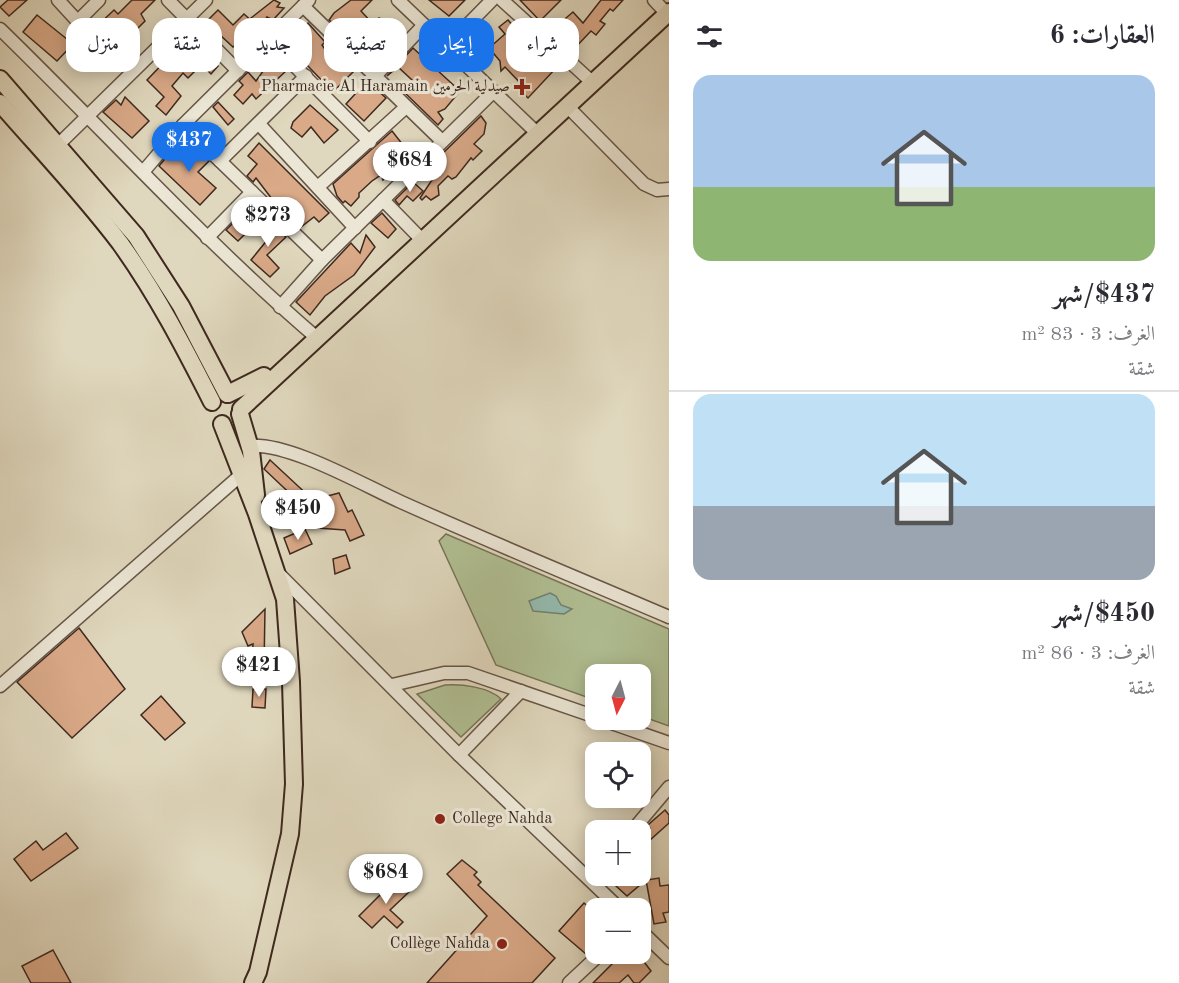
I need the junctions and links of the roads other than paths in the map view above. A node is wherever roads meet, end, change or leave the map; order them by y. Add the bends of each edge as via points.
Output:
1 (58, 0) edge
2 (99, 0) edge
3 (168, 0) edge
4 (206, 0) edge
5 (398, 0) edge
6 (492, 0) edge
7 (502, 0) edge
8 (654, 0) edge
9 (306, 3) edge
10 (668, 13) edge
11 (76, 18) edge
12 (80, 18) edge
13 (184, 18) edge
14 (188, 18) edge
15 (291, 18) edge
16 (474, 18) edge
17 (419, 20) edge
18 (0, 29) edge
19 (419, 30) edge
20 (152, 53) edge
21 (222, 55) edge
22 (234, 67) edge
23 (237, 72) edge
24 (302, 72) edge
25 (473, 72) edge
26 (306, 76) junction
27 (374, 77) junction
28 (0, 79) edge
29 (593, 83) junction
30 (493, 92) junction
31 (0, 103) edge
32 (567, 106) junction
33 (406, 107) junction
34 (88, 116) junction
35 (259, 124) junction
36 (183, 125) junction
37 (538, 134) junction
38 (442, 141) junction
39 (370, 142) junction
40 (58, 145) junction
41 (220, 161) junction
42 (142, 172) junction
43 (319, 186) junction
44 (669, 189) edge
45 (252, 192) junction
46 (383, 200) junction
47 (355, 228) junction
48 (207, 238) junction
49 (423, 241) junction
50 (322, 260) junction
51 (280, 307) junction
52 (317, 338) junction
53 (300, 353) junction
54 (223, 397) junction
55 (240, 412) junction
56 (222, 424) junction
57 (249, 446) junction
58 (242, 474) junction
59 (257, 514) junction
60 (278, 573) junction
61 (669, 617) edge
62 (392, 685) junction
63 (0, 686) edge
64 (521, 691) junction
65 (585, 713) edge
66 (632, 730) edge
67 (669, 743) edge
68 (459, 755) junction
69 (669, 787) edge
70 (641, 820) edge
71 (585, 871) edge
72 (600, 886) edge
73 (610, 898) edge
74 (651, 941) edge
75 (669, 958) edge
76 (589, 964) edge
77 (253, 983) edge
78 (569, 983) edge

1 - 11 street
2 - 12 street
3 - 13 street
4 - 14 street
5 - 17 street
6 - 16 street
7 - 29 street
8 - 10 street
9 - 15 street
9 - 27 street
10 - 29 main road
18 - 34 street
19 - 27 street
20 - 34 street
21 - 22 street
23 - 36 street
24 - 26 street
25 - 30 street
26 - 35 street
26 - 39 street
27 - 33 street
28 - 40 main road
29 - 32 main road
30 - 37 street
30 - 38 street
31 - 54 main road via 104,223
32 - 37 main road
32 - 44 street via 644,184 657,190
33 - 38 street
33 - 39 street
34 - 40 street
34 - 42 street
35 - 41 street
35 - 43 street
36 - 41 street
36 - 42 street
37 - 49 main road
38 - 46 street
39 - 43 street
40 - 54 main road via 118,212 147,253 186,315
41 - 45 street
42 - 48 street
43 - 47 street
45 - 48 street
45 - 50 street
46 - 47 street
46 - 49 street
47 - 50 street
48 - 51 street
49 - 52 main road
50 - 51 street
51 - 52 street
52 - 53 main road
53 - 54 main road
53 - 55 main road
54 - 55 main road via 238,401
54 - 56 main road via 212,415
55 - 56 main road via 231,423
55 - 57 main road
56 - 58 main road
57 - 59 main road
57 - 61 street via 264,445 346,474 399,501
58 - 59 main road
58 - 63 street
59 - 60 main road
60 - 62 street
60 - 77 main road via 285,599 289,646 294,784 290,834
62 - 64 street via 444,673 468,673
62 - 68 street
64 - 65 street
64 - 68 street
66 - 67 street
68 - 71 street
69 - 70 street
72 - 73 street
74 - 75 street
76 - 78 street

